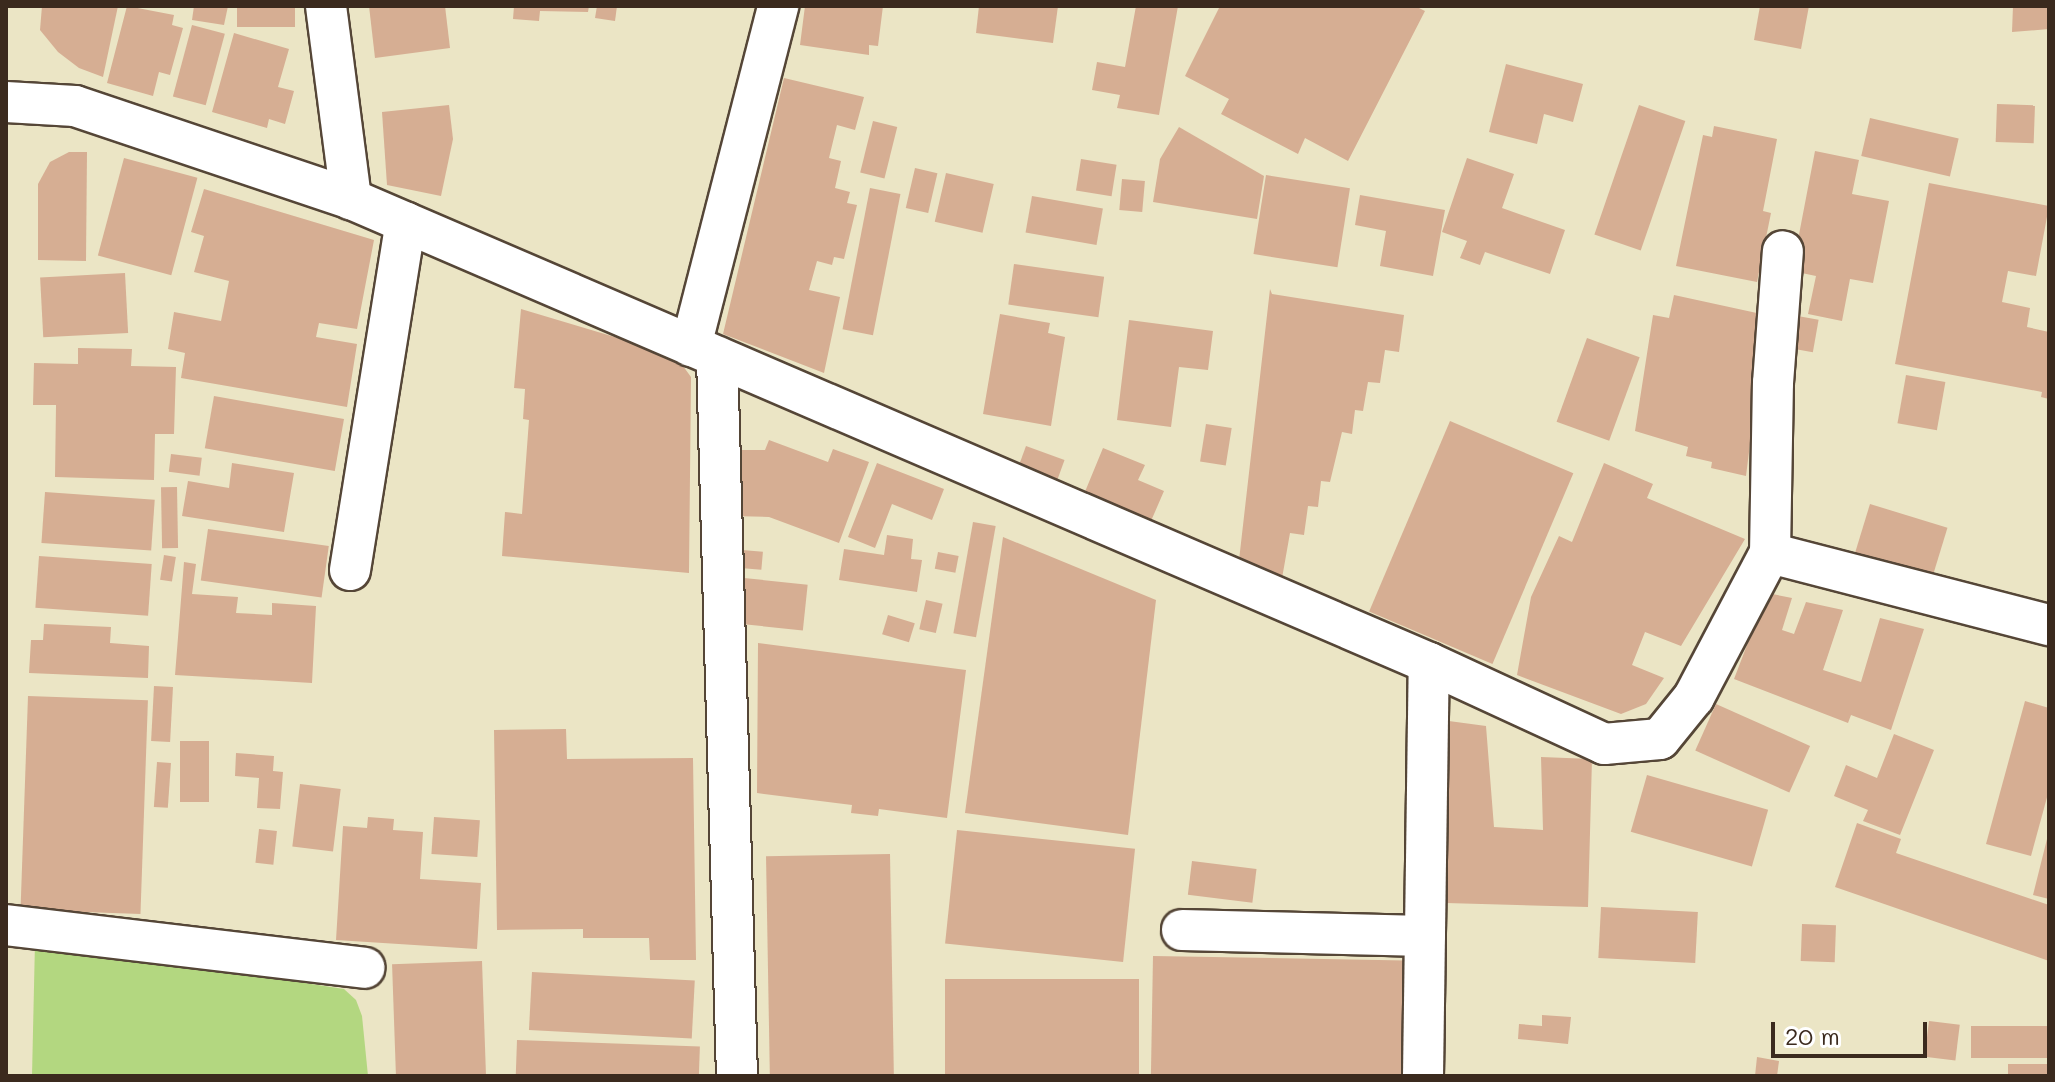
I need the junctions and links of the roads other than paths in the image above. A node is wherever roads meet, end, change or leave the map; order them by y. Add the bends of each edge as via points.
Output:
1 (326, 6) edge
2 (778, 6) edge
3 (6, 102) edge
4 (351, 199) junction
5 (406, 222) junction
6 (1783, 251) dead end
7 (704, 351) junction
8 (1770, 553) junction
9 (350, 570) dead end
10 (2049, 625) edge
11 (1429, 663) junction
12 (6, 925) edge
13 (1182, 930) dead end
14 (1425, 936) junction
15 (364, 968) dead end
16 (737, 1076) edge
17 (1423, 1076) edge

1 - 4 street
2 - 7 street
3 - 4 street via 75,106
4 - 5 street
5 - 7 street
5 - 9 street
6 - 8 street
7 - 11 street
7 - 16 street
8 - 10 street
8 - 11 street via 1694,697 1660,739 1604,744
11 - 14 street
12 - 15 street
13 - 14 street
14 - 17 street

